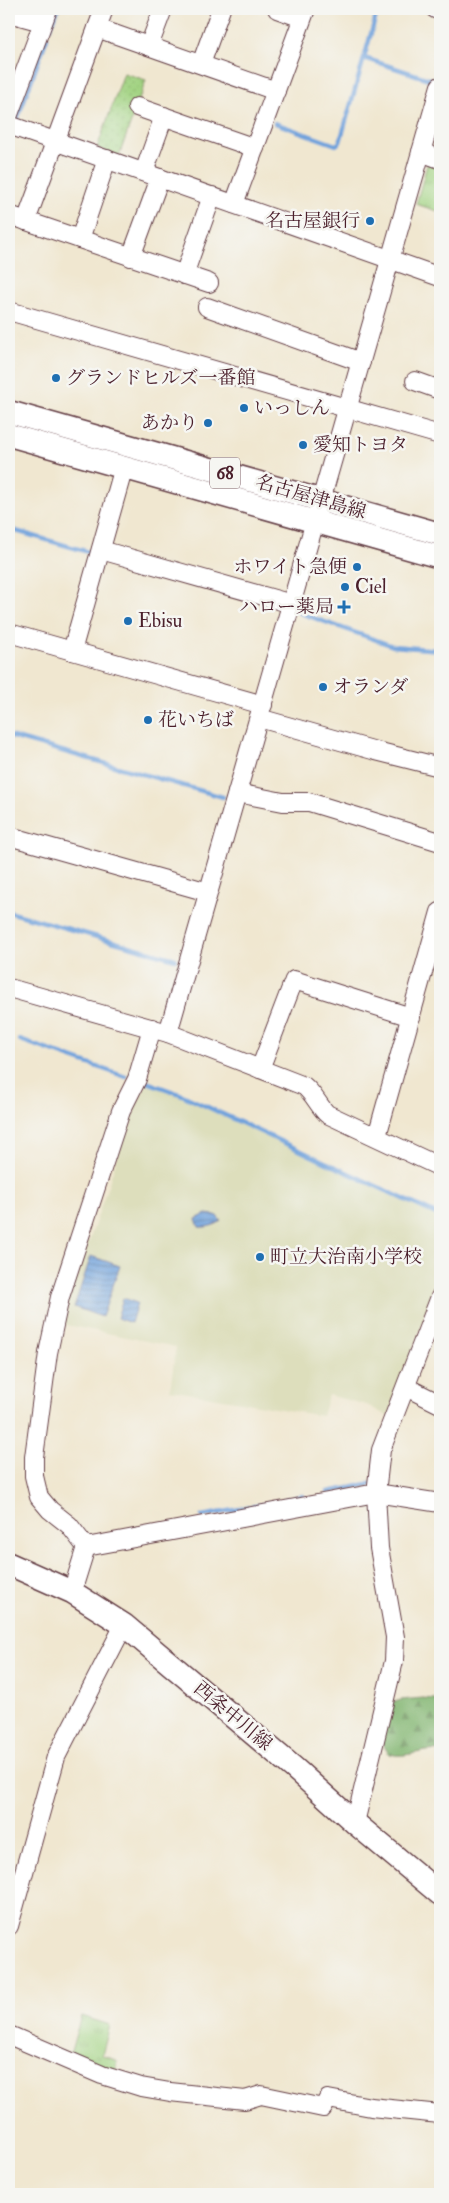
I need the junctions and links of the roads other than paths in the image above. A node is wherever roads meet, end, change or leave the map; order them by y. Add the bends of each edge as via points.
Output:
1 (104, 9) edge
2 (163, 9) edge
3 (221, 9) edge
4 (277, 9) edge
5 (435, 9) edge
6 (440, 11) edge
7 (9, 13) edge
8 (304, 13) edge
9 (45, 15) edge
10 (97, 28) junction
11 (150, 46) junction
12 (201, 64) junction
13 (440, 86) edge
14 (276, 91) junction
15 (137, 107) dead end
16 (164, 116) junction
17 (12, 123) edge
18 (55, 141) junction
19 (255, 148) junction
20 (421, 152) junction
21 (107, 159) junction
22 (440, 159) edge
23 (152, 175) junction
24 (212, 196) junction
25 (234, 204) junction
26 (9, 215) edge
27 (26, 221) junction
28 (80, 239) junction
29 (132, 257) junction
30 (390, 259) junction
31 (184, 275) junction
32 (440, 277) edge
33 (209, 283) dead end
34 (206, 307) dead end
35 (9, 311) edge
36 (361, 362) junction
37 (414, 381) dead end
38 (440, 387) edge
39 (347, 409) junction
40 (9, 412) edge
41 (440, 435) edge
42 (9, 436) edge
43 (124, 468) junction
44 (322, 500) junction
45 (315, 522) junction
46 (440, 534) edge
47 (100, 555) junction
48 (440, 558) edge
49 (290, 609) junction
50 (9, 633) edge
51 (72, 651) junction
52 (261, 711) junction
53 (440, 767) edge
54 (237, 793) junction
55 (9, 836) edge
56 (440, 842) edge
57 (208, 892) junction
58 (440, 912) edge
59 (435, 955) edge
60 (9, 988) edge
61 (411, 1017) junction
62 (160, 1030) junction
63 (260, 1068) junction
64 (377, 1136) junction
65 (440, 1167) edge
66 (440, 1297) edge
67 (406, 1386) junction
68 (440, 1404) edge
69 (376, 1493) junction
70 (440, 1503) edge
71 (86, 1547) junction
72 (9, 1564) edge
73 (72, 1592) junction
74 (124, 1625) junction
75 (355, 1823) junction
76 (440, 1894) edge
77 (9, 1926) edge
78 (9, 2035) edge
79 (440, 2114) edge

1 - 10 street
2 - 11 street
3 - 12 street
4 - 8 street
5 - 6 street
7 - 9 street
8 - 14 street
9 - 17 street
10 - 11 street
10 - 18 street
11 - 12 street
12 - 14 street
13 - 20 street
14 - 19 street
15 - 16 street
16 - 19 street
16 - 23 street
17 - 18 street
18 - 21 street
18 - 27 street
19 - 25 street
20 - 22 street
20 - 30 street
21 - 23 street
21 - 28 street
23 - 24 street
23 - 29 street
24 - 25 street
24 - 31 street
25 - 30 street
26 - 27 street
27 - 28 street
28 - 29 street
29 - 31 street
30 - 32 street
30 - 36 street
31 - 33 street
34 - 36 street
35 - 39 street
36 - 39 street
37 - 38 street
39 - 41 street
39 - 44 street
40 - 44 main road, 名古屋津島線 / 68
42 - 43 main road, 名古屋津島線 / 68
43 - 45 main road, 名古屋津島線 / 68
43 - 47 street
44 - 45 street
44 - 46 main road, 名古屋津島線 / 68
45 - 48 main road, 名古屋津島線 / 68
45 - 49 street
47 - 49 street
47 - 51 street
49 - 52 street
50 - 51 street
51 - 52 street
52 - 53 street via 376,751
52 - 54 street
54 - 56 street via 283,802 309,802
54 - 57 street
55 - 57 street
57 - 62 street
58 - 59 street
59 - 61 street
60 - 62 street
61 - 63 street via 294,980
61 - 64 street
62 - 63 street
62 - 71 street via 121,1111 60,1297 48,1353 34,1476 39,1497 69,1525
63 - 64 street via 304,1086 327,1114
64 - 65 street
66 - 67 street
67 - 68 street
67 - 69 street via 381,1450
69 - 70 street
69 - 71 street
69 - 75 street via 379,1548 395,1637 394,1661
71 - 73 street
72 - 73 main road, 西条中川線
73 - 74 main road, 西条中川線
74 - 75 main road, 西条中川線
74 - 77 street via 56,1757
75 - 76 main road, 西条中川線
78 - 79 street via 102,2075 150,2089 245,2100 261,2095 323,2108 328,2099

